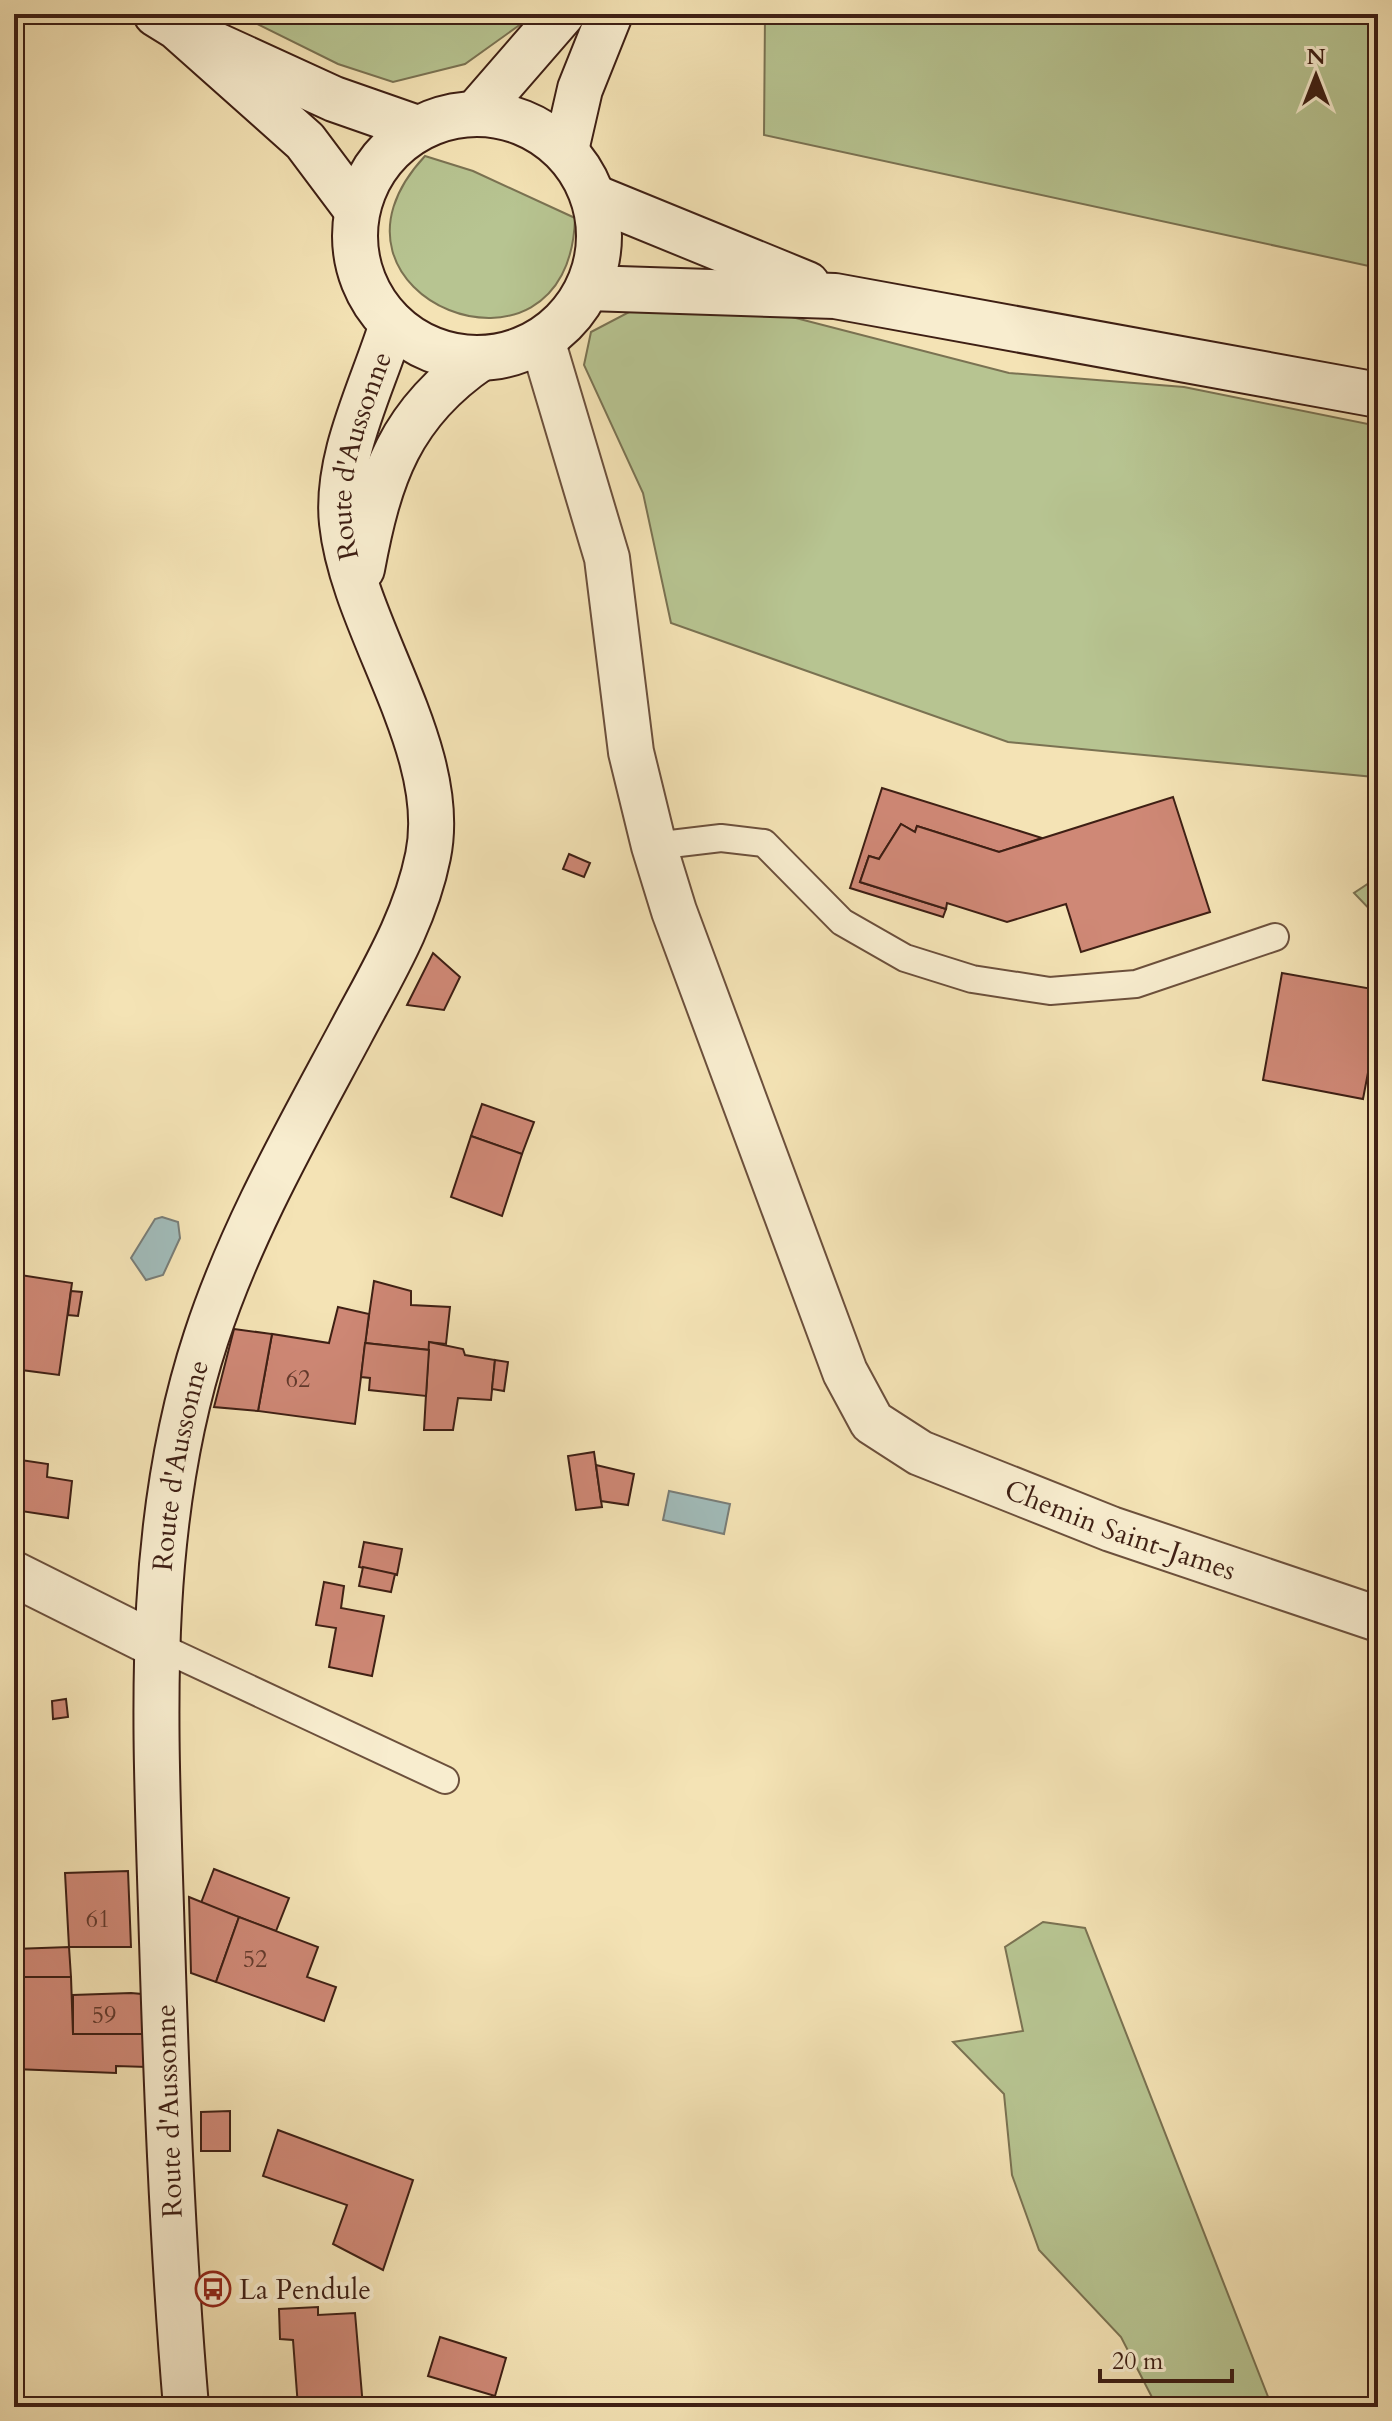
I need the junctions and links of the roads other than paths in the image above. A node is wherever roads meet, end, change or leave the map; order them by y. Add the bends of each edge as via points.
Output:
1 (562, 14) edge
2 (610, 14) edge
3 (166, 21) edge
4 (476, 113) junction
5 (417, 128) junction
6 (566, 150) junction
7 (594, 197) junction
8 (356, 209) junction
9 (588, 288) junction
10 (835, 296) junction
11 (392, 324) junction
12 (542, 340) junction
13 (481, 358) junction
14 (1378, 395) edge
15 (358, 587) junction
16 (654, 846) junction
17 (1275, 937) dead end
18 (14, 1574) edge
19 (1378, 1619) edge
20 (156, 1645) junction
21 (445, 1780) dead end
22 (186, 2407) edge

1 - 4 main road
2 - 6 main road via 580,89
3 - 5 main road via 334,99
3 - 8 main road via 305,141
4 - 5 main road via 445,116
4 - 6 main road via 509,116
5 - 8 main road via 378,162
6 - 7 main road
7 - 9 main road via 600,228
7 - 10 main road
8 - 11 main road via 355,251 367,291
9 - 10 main road
9 - 12 main road via 569,317
10 - 14 main road
11 - 13 main road via 418,343
11 - 15 main road, Route d'Aussonne via 344,480 342,523
12 - 13 main road via 513,353
12 - 16 main road via 607,558 631,752
13 - 15 main road, Route d'Aussonne via 421,409 400,439 377,495
15 - 20 main road, Route d'Aussonne via 415,742 429,795 429,852 408,925 251,1220 205,1340 161,1542
16 - 17 lane via 721,838 764,843 842,922 905,958 972,979 1050,991 1136,984
16 - 19 main road, Chemin Saint-James via 845,1372 872,1422 920,1453 1111,1529
18 - 20 main road
20 - 21 lane
20 - 22 main road, Route d'Aussonne via 166,2081

